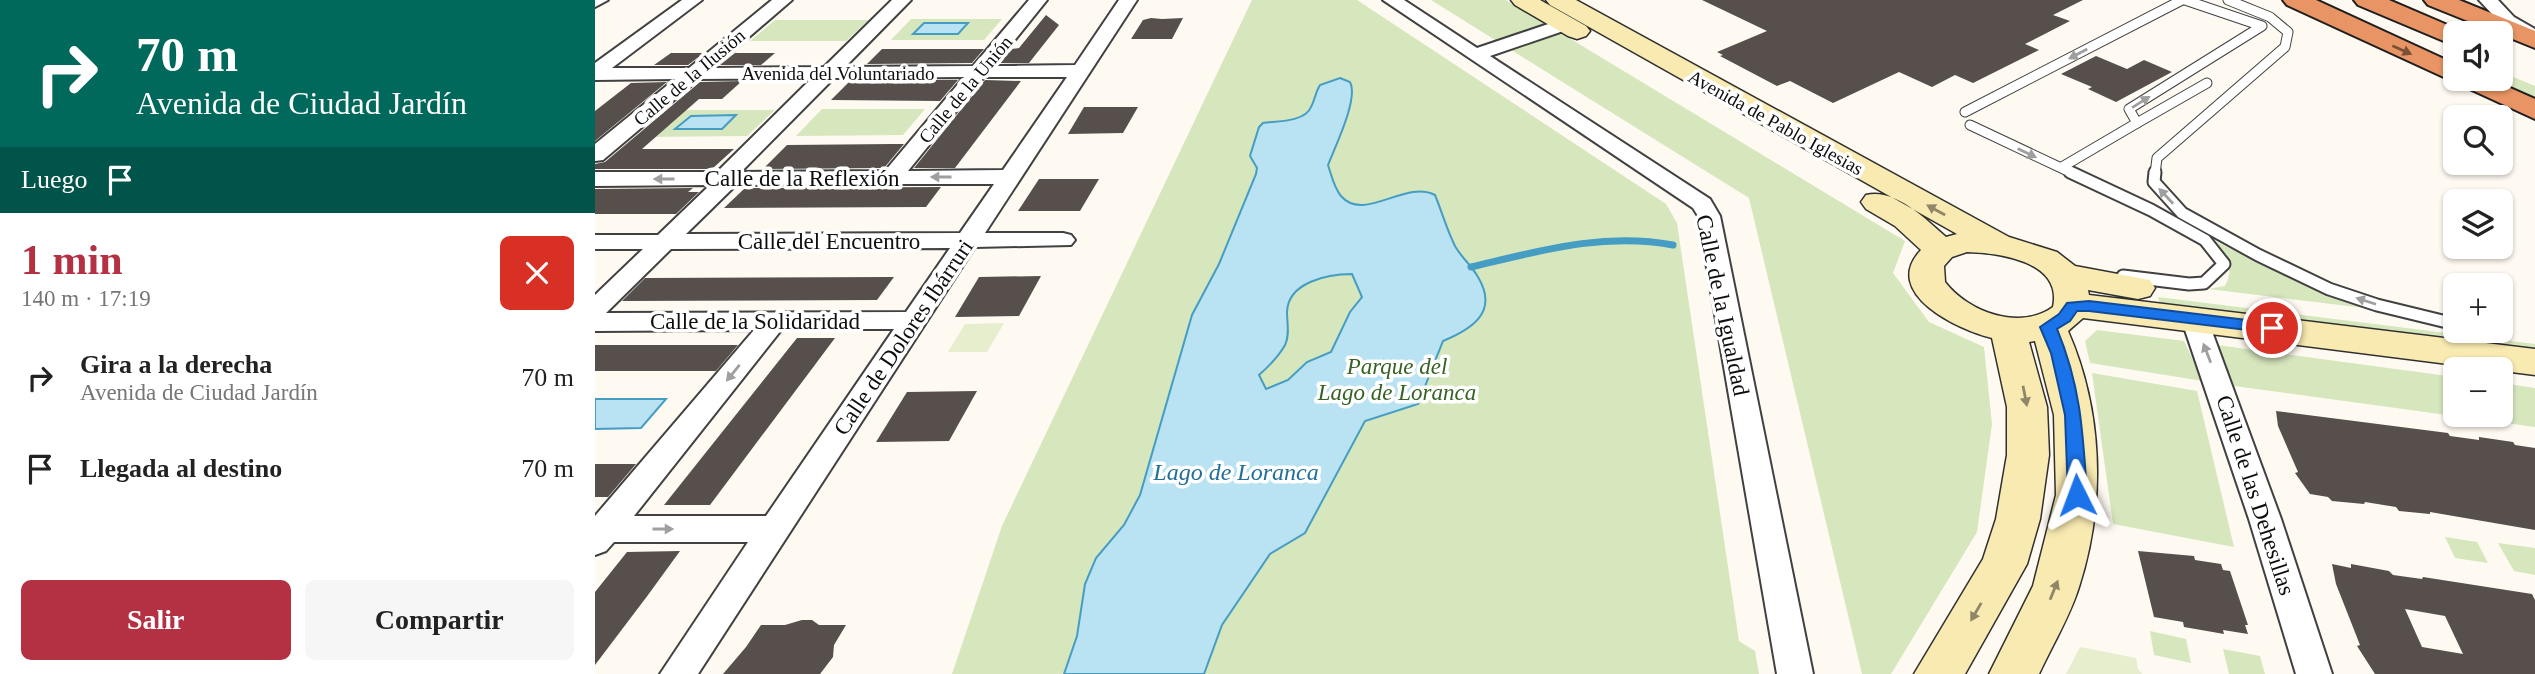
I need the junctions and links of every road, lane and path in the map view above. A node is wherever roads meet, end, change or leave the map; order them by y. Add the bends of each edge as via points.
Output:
1 (693, 0) edge
2 (783, 0) edge
3 (902, 0) edge
4 (1038, 0) edge
5 (1128, 0) edge
6 (1392, 0) edge
7 (1523, 0) edge
8 (1558, 0) edge
9 (2183, 0) edge
10 (2228, 0) edge
11 (2287, 0) edge
12 (2296, 0) edge
13 (2367, 0) edge
14 (2489, 1) edge
15 (2442, 2) edge
16 (2346, 13) edge
17 (1566, 24) junction
18 (2443, 31) edge
19 (2535, 38) edge
20 (2443, 42) edge
21 (1474, 55) junction
22 (2443, 67) edge
23 (1080, 71) junction
24 (979, 72) junction
25 (595, 73) edge
26 (694, 73) junction
27 (828, 73) junction
28 (2207, 83) dead end
29 (2493, 91) edge
30 (2535, 110) edge
31 (1965, 112) dead end
32 (2137, 123) junction
33 (1970, 125) dead end
34 (595, 155) edge
35 (2060, 168) junction
36 (1009, 177) junction
37 (729, 178) junction
38 (891, 178) junction
39 (595, 179) edge
40 (2151, 210) junction
41 (968, 240) junction
42 (1063, 240) dead end
43 (595, 242) edge
44 (665, 242) junction
45 (1996, 242) junction
46 (1940, 250) junction
47 (2258, 255) junction
48 (2048, 300) junction
49 (595, 310) edge
50 (2194, 318) junction
51 (776, 320) junction
52 (916, 320) junction
53 (595, 321) edge
54 (2443, 323) edge
55 (2443, 325) edge
56 (2513, 335) edge
57 (2535, 337) edge
58 (2535, 362) edge
59 (775, 529) junction
60 (599, 534) edge
61 (678, 674) edge
62 (1795, 674) edge
63 (1940, 674) edge
64 (2014, 674) edge
65 (2314, 674) edge

1 - 25 street
2 - 26 street, Calle de la Ilusión
3 - 27 street
4 - 24 street, Calle de la Unión
5 - 23 street, Calle de Dolores Ibárruri
6 - 21 street, Calle de la Igualdad
7 - 17 main road, Avenida de Pablo Iglesias
45 -> 8 main road, Avenida de Pablo Iglesias
9 -> 31 lane
32 -> 9 lane via 2129,109 2262,26
47 -> 10 lane via 2182,213 2154,182 2157,158 2285,47 2288,32 2270,18
11 - 16 highway
12 - 16 highway
13 - 18 highway
14 - 15 street via 2480,7
14 - 19 street via 2508,21
15 - 19 highway
16 - 20 highway
16 -> 22 highway
17 - 21 street
17 - 46 main road, Avenida de Pablo Iglesias via 1906,219
21 - 62 street, Calle de la Igualdad via 1686,191 1709,216
23 - 24 street, Avenida del Voluntariado
23 - 36 street, Calle de Dolores Ibárruri
24 - 27 street, Avenida del Voluntariado
24 - 38 street, Calle de la Unión
25 - 26 street, Avenida del Voluntariado
26 - 27 street, Avenida del Voluntariado
26 - 34 street, Calle de la Ilusión
27 - 37 street via 728,172
28 - 32 lane
29 - 30 highway
32 - 35 lane
33 -> 35 lane
35 - 40 lane
36 -> 38 street, Calle de la Reflexión
36 - 41 street, Calle de Dolores Ibárruri
37 - 38 street, Calle de la Reflexión
37 -> 39 street, Calle de la Reflexión
37 - 44 street
40 - 47 lane
40 - 48 lane via 2204,240 2224,264 2204,283 2189,284 2088,271
41 - 42 street, Calle del Encuentro
41 - 44 street, Calle del Encuentro
41 - 52 street, Calle de Dolores Ibárruri
43 - 44 street, Calle del Encuentro
44 - 49 street
45 - 46 main road via 1965,242
45 - 48 main road via 2023,249
46 - 48 main road via 1927,264 1928,284 1943,304 1971,320
54 -> 47 lane via 2329,289
48 - 50 main road
48 - 55 main road via 2107,284
48 -> 63 main road via 2027,407 2028,455 2018,519 2004,564
64 -> 48 main road via 2056,587 2077,495 2074,415
50 - 58 main road
65 -> 50 street, Calle de las Dehesillas
51 - 52 street, Calle de la Solidaridad
51 - 53 street, Calle de la Solidaridad
51 -> 60 street
52 - 59 street, Calle de Dolores Ibárruri
56 - 57 main road
60 -> 59 street
59 - 61 street, Calle de Dolores Ibárruri

